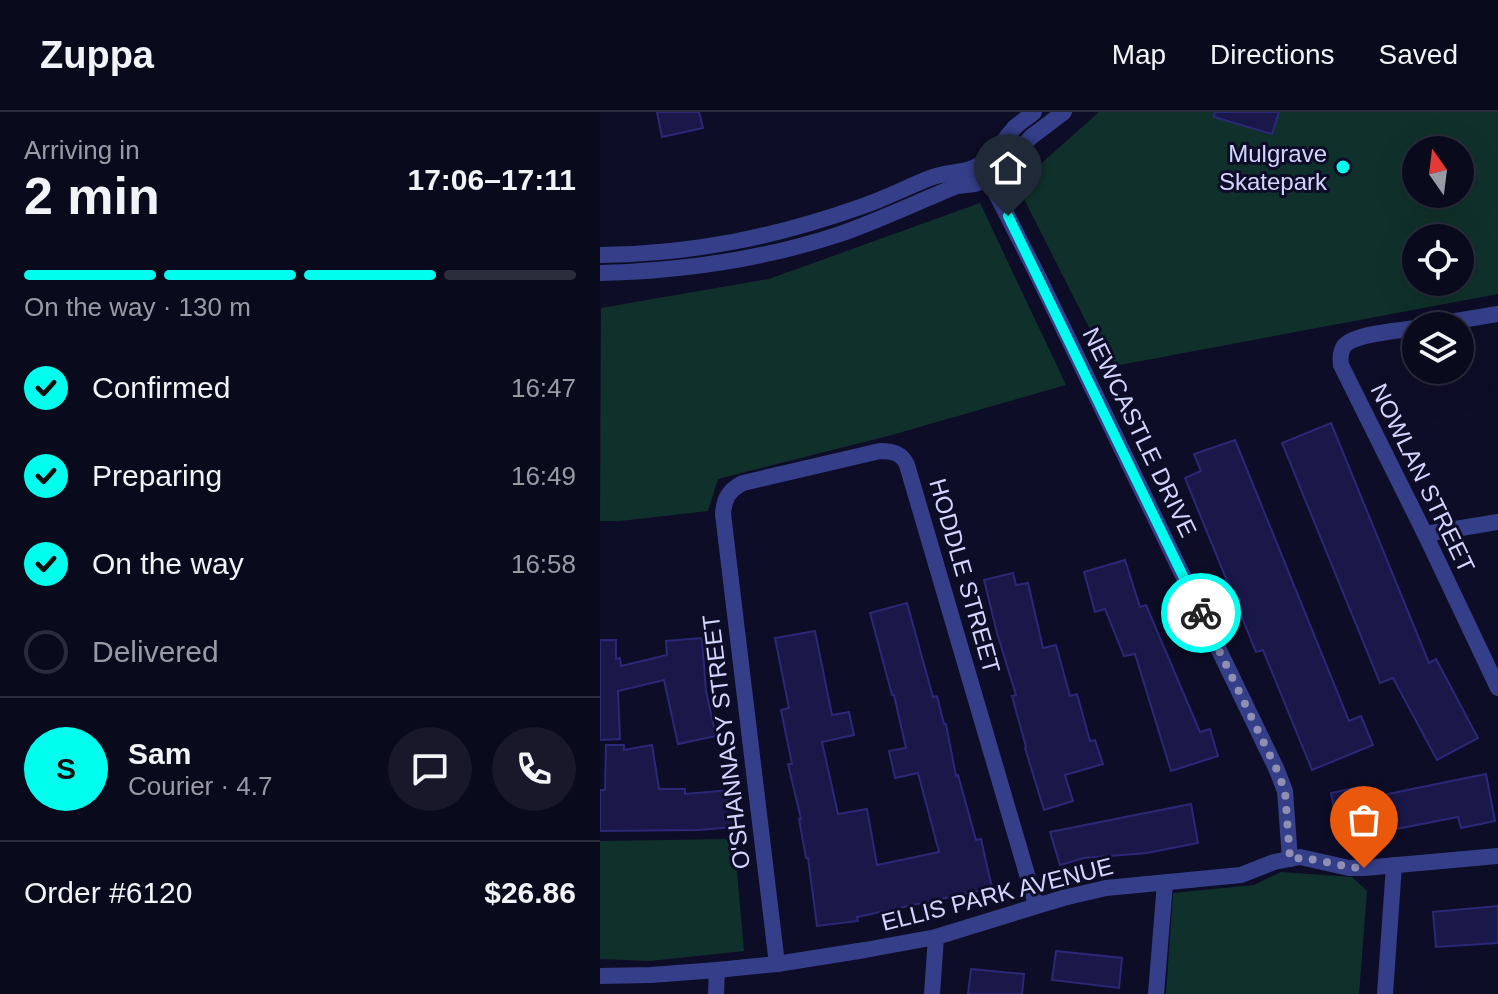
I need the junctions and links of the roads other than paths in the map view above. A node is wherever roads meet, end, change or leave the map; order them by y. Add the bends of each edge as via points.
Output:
1 (1034, 112) edge
2 (1064, 112) edge
3 (984, 172) junction
4 (600, 255) edge
5 (600, 273) edge
6 (1498, 314) edge
7 (1474, 318) edge
8 (1402, 330) edge
9 (723, 514) joint
10 (1498, 522) edge
11 (1425, 534) junction
12 (1498, 688) edge
13 (1498, 856) edge
14 (1290, 859) junction
15 (1394, 865) junction
16 (1165, 883) junction
17 (1036, 905) junction
18 (936, 937) junction
19 (777, 964) junction
20 (717, 970) junction
21 (600, 976) edge
22 (716, 994) edge
23 (932, 994) edge
24 (1156, 994) edge
25 (1385, 994) edge

1 - 3 street via 995,152
2 - 3 street via 1014,156
3 - 4 street via 935,176 866,205 751,239 687,250
3 - 5 street via 975,184 774,253 670,270
3 - 14 street, NEWCASTLE DRIVE via 1276,768 1285,791
6 - 7 street
8 - 11 street, NOWLAN STREET via 1358,337 1342,348 1341,365
9 - 17 street, HODDLE STREET via 728,494 743,483 880,451 905,458
9 - 19 street, O'SHANNASY STREET
10 - 11 street
11 - 12 street, NOWLAN STREET
13 - 15 street, ELLIS PARK AVENUE
14 - 15 street, ELLIS PARK AVENUE via 1349,868
14 - 16 street, ELLIS PARK AVENUE via 1241,875
15 - 25 street
16 - 17 street, ELLIS PARK AVENUE via 1106,888
16 - 24 street
17 - 18 street, ELLIS PARK AVENUE
18 - 19 street, ELLIS PARK AVENUE
18 - 23 street
19 - 20 street, ELLIS PARK AVENUE
20 - 21 street, ELLIS PARK AVENUE
20 - 22 street

